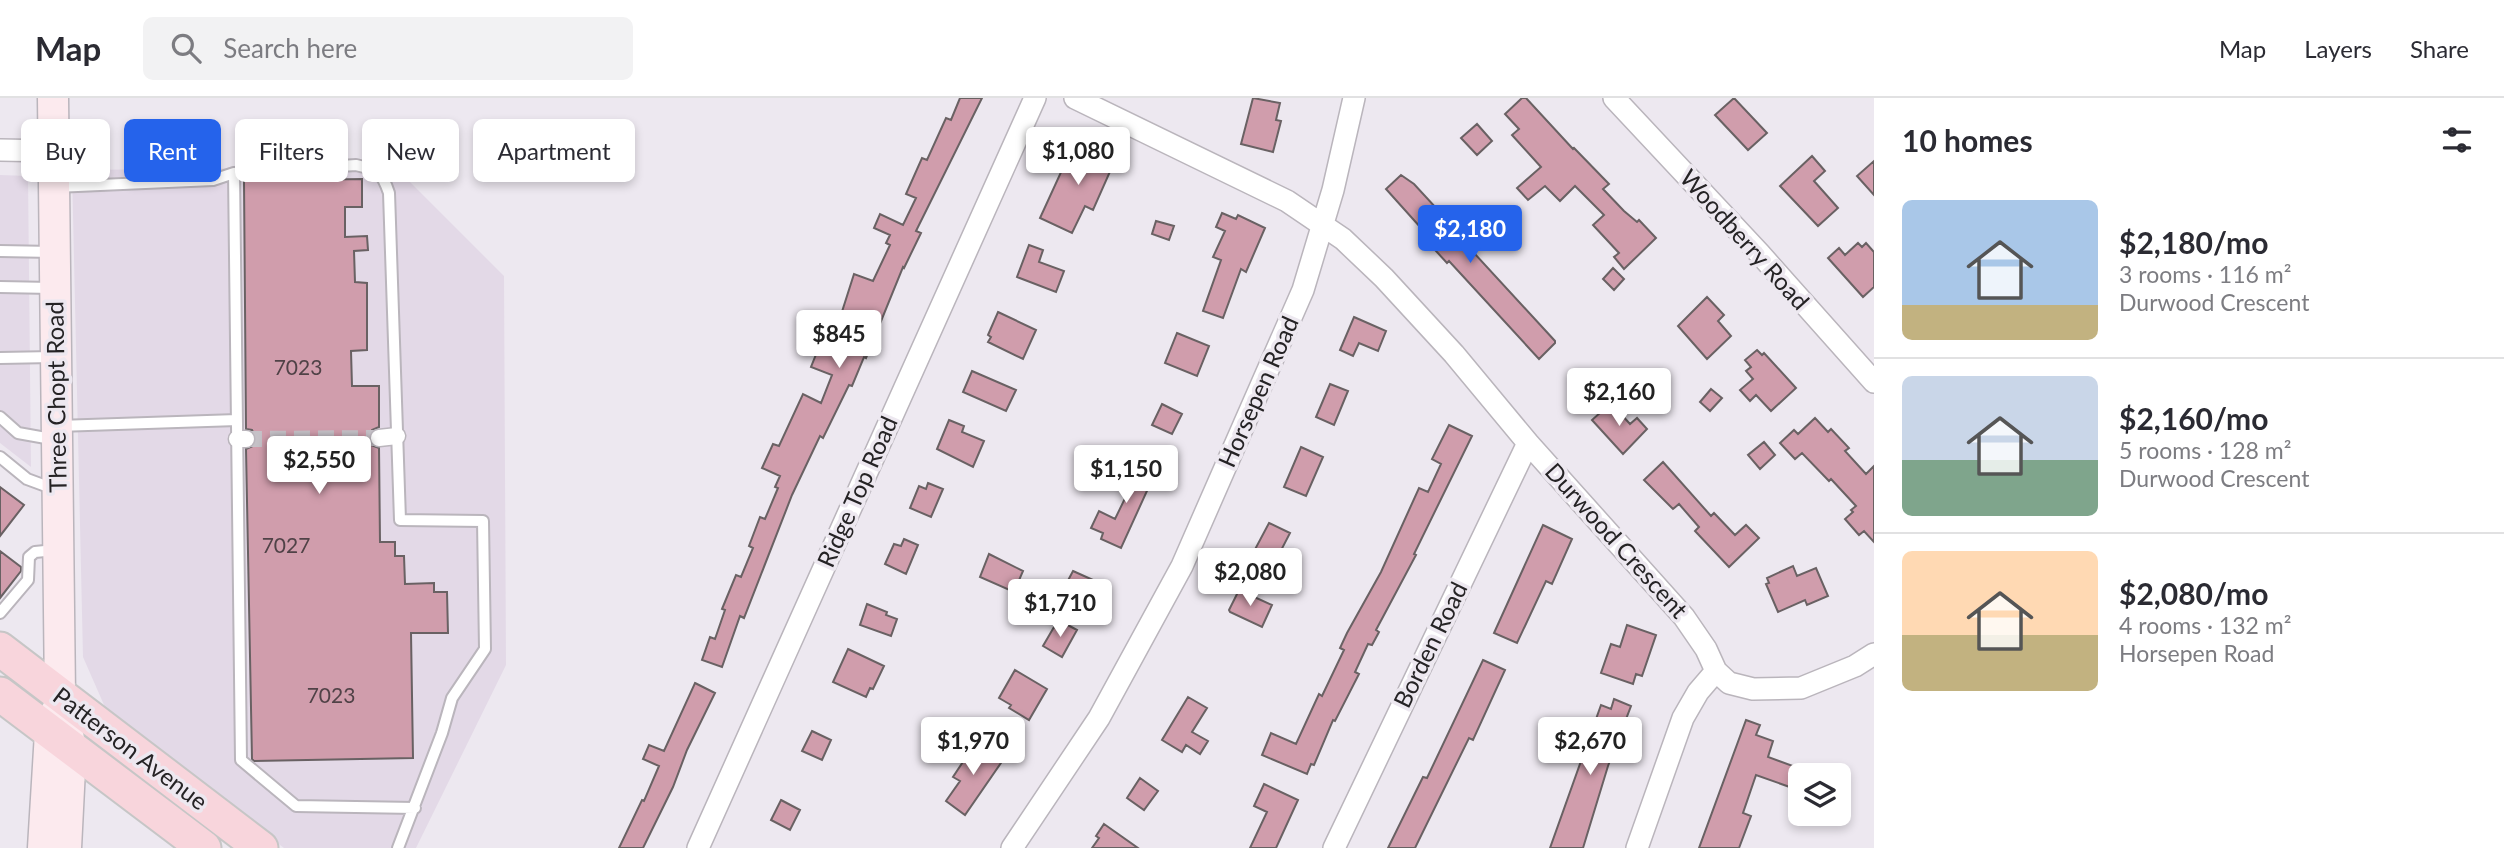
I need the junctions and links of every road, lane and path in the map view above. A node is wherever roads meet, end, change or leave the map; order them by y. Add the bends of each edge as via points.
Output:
1 (53, 98) edge
2 (1035, 98) edge
3 (1075, 98) edge
4 (1354, 98) edge
5 (1614, 98) edge
6 (53, 119) edge
7 (0, 150) edge
8 (21, 150) edge
9 (234, 173) junction
10 (53, 182) edge
11 (53, 188) junction
12 (1323, 225) junction
13 (0, 251) edge
14 (54, 252) junction
15 (0, 286) edge
16 (55, 288) junction
17 (56, 357) junction
18 (0, 358) edge
19 (1874, 382) edge
20 (0, 417) edge
21 (237, 420) junction
22 (57, 433) junction
23 (397, 436) junction
24 (379, 438) tunnel mouth
25 (1528, 443) junction
26 (0, 457) edge
27 (58, 490) junction
28 (59, 550) junction
29 (0, 614) edge
30 (0, 649) edge
31 (1874, 654) edge
32 (1716, 671) junction
33 (0, 694) edge
34 (60, 695) junction
35 (60, 741) junction
36 (415, 808) junction
37 (43, 848) edge
38 (66, 848) edge
39 (204, 848) edge
40 (261, 848) edge
41 (398, 848) edge
42 (698, 848) edge
43 (1012, 848) edge
44 (1334, 848) edge
45 (1637, 848) edge

1 - 6 main road, Three Chopt Road
2 - 42 street, Ridge Top Road
3 - 12 street, Durwood Crescent via 1287,201
4 - 12 street, Horsepen Road
5 - 19 street, Woodberry Road
7 - 8 street
9 - 11 lane via 213,180
9 - 21 lane
9 - 23 lane via 356,165 374,169 384,178 389,193
10 - 11 main road, Three Chopt Road
11 - 14 main road, Three Chopt Road
12 - 25 street, Durwood Crescent via 1384,278
12 - 43 street, Horsepen Road via 1303,290 1182,566 1099,718
13 - 14 lane
14 - 16 main road, Three Chopt Road
15 - 16 lane
16 - 17 main road, Three Chopt Road
17 - 18 lane
17 - 22 main road, Three Chopt Road
20 - 22 lane via 18,433
21 - 22 lane
21 - 36 lane via 242,439 241,760 296,806
22 - 27 main road, Three Chopt Road
23 - 24 street
23 - 36 lane via 400,520 483,521 485,649 452,698
25 - 32 street, Durwood Crescent via 1684,617
25 - 44 street, Borden Road
26 - 27 lane via 27,479
27 - 28 main road, Three Chopt Road
28 - 29 lane via 35,552 29,557 28,580
28 - 34 main road, Three Chopt Road
30 - 34 main road, Patterson Avenue
31 - 32 street via 1801,688 1753,689 1729,683
32 - 45 street via 1684,718
33 - 35 main road, Patterson Avenue
34 - 35 main road, Three Chopt Road
34 - 40 main road, Patterson Avenue
35 - 37 main road, Three Chopt Road
35 - 38 main road, Three Chopt Road
35 - 39 main road, Patterson Avenue
36 - 41 lane

